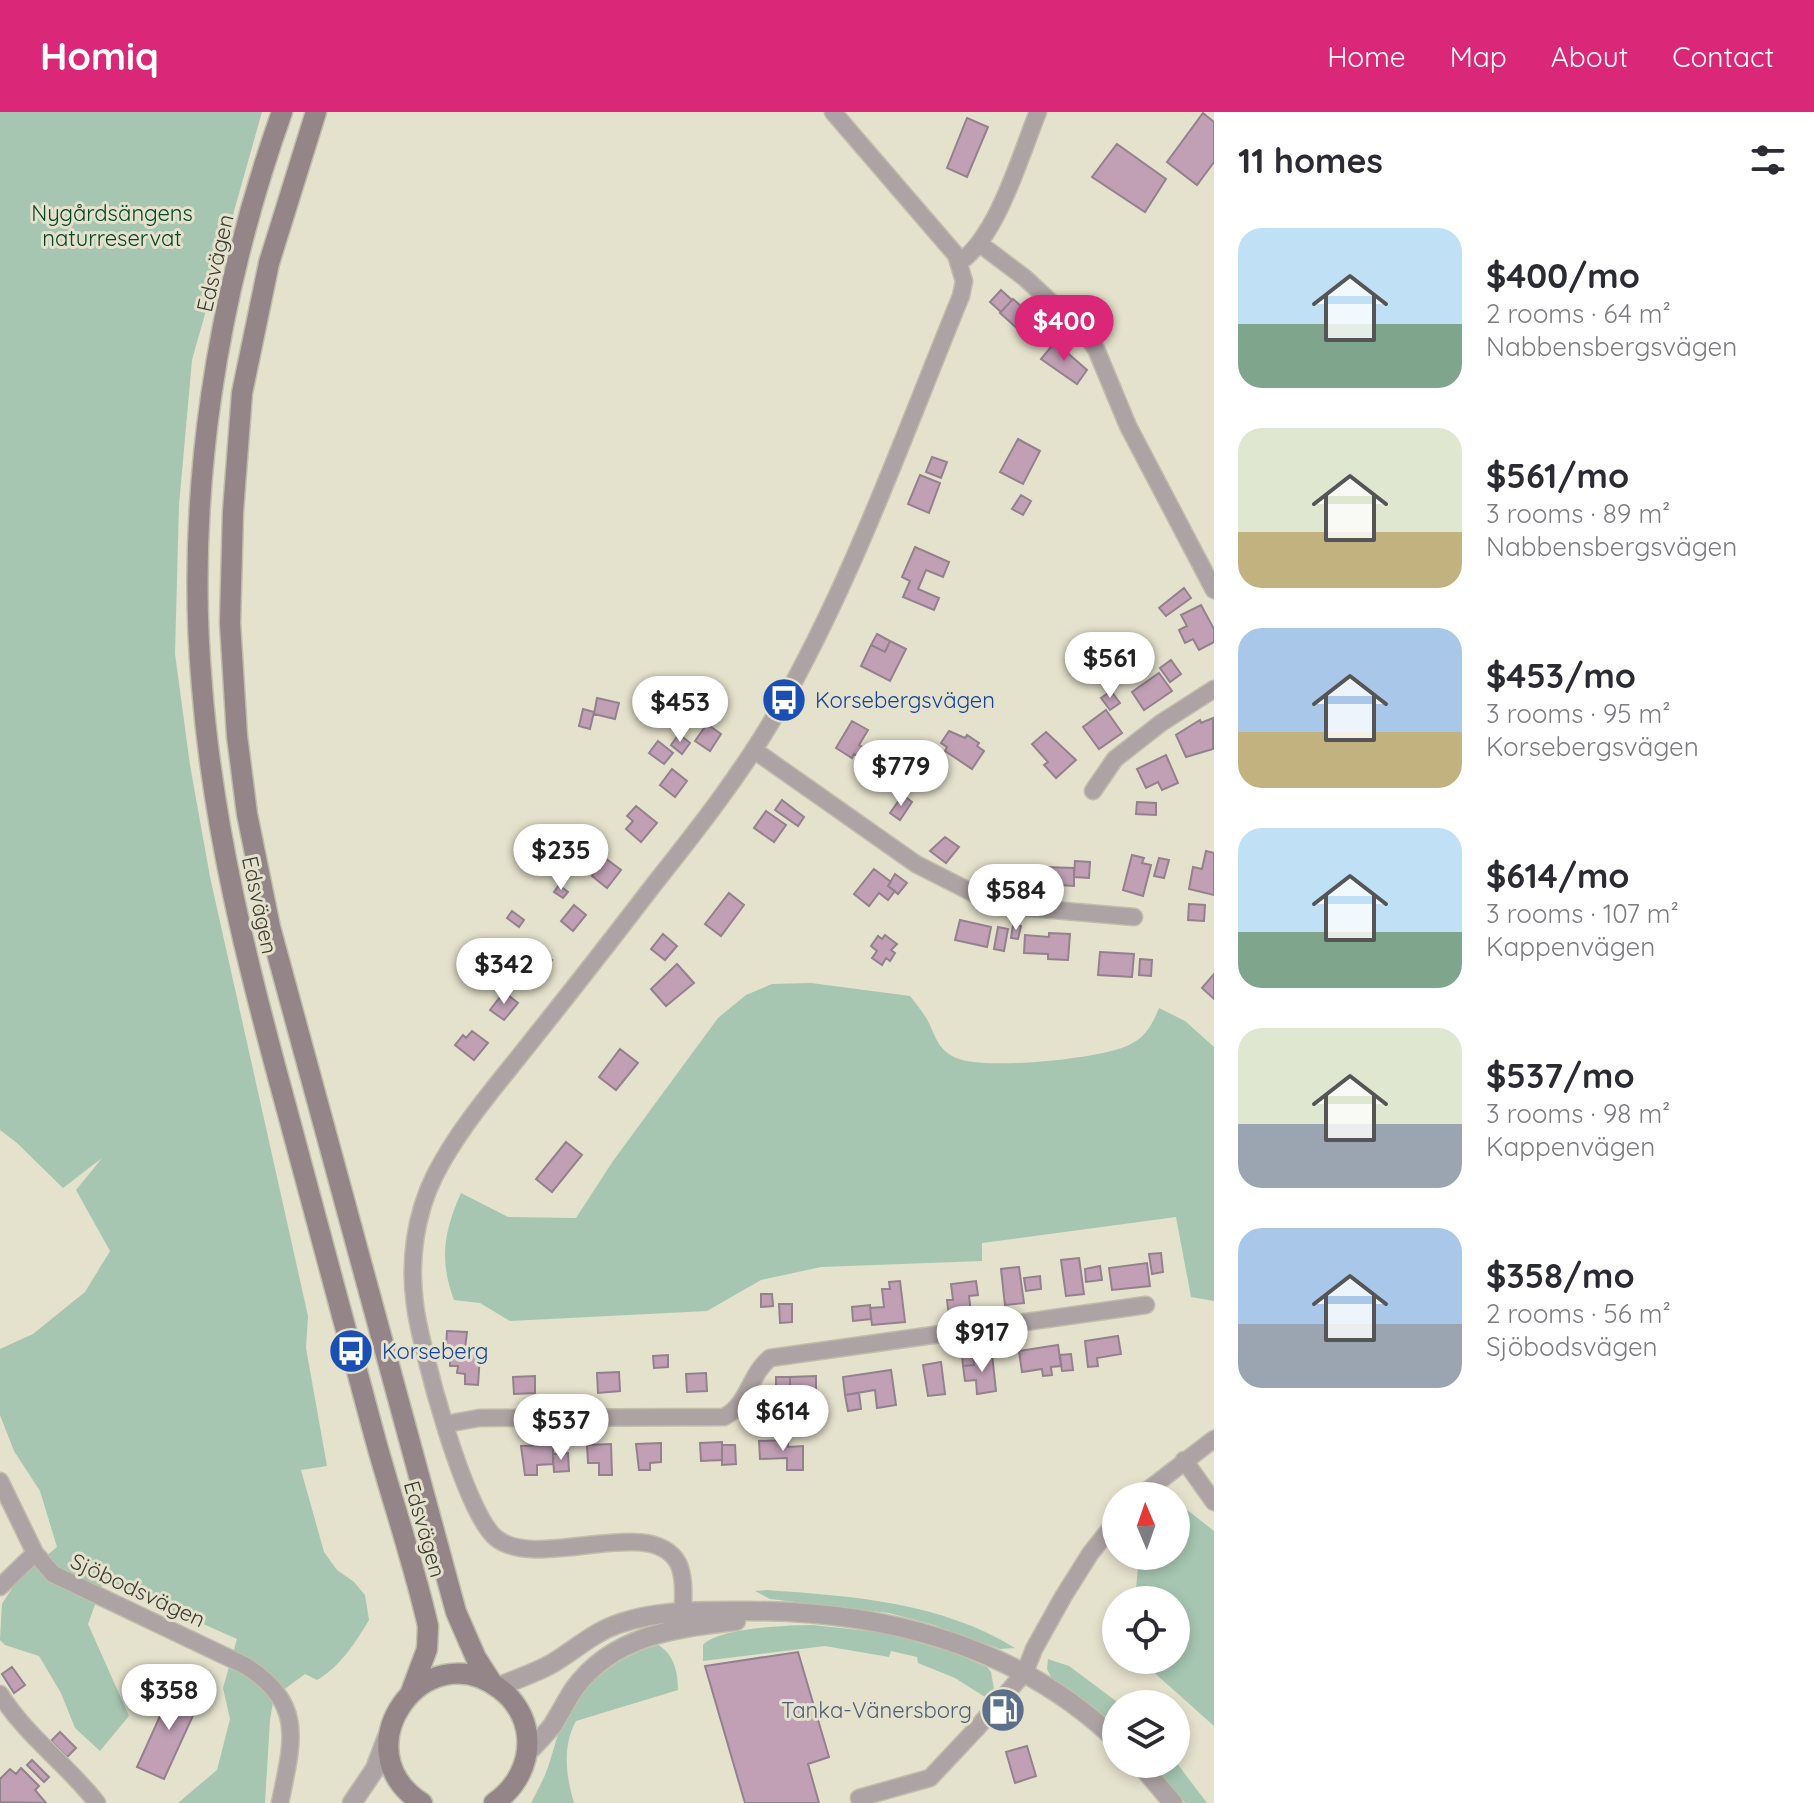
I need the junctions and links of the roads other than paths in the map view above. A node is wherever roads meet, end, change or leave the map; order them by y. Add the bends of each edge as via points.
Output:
1 (282, 112) edge
2 (316, 112) edge
3 (833, 112) edge
4 (1038, 112) edge
5 (980, 244) junction
6 (960, 262) junction
7 (1214, 590) edge
8 (1214, 689) edge
9 (754, 750) junction
10 (1093, 791) dead end
11 (1134, 917) dead end
12 (1146, 1305) dead end
13 (446, 1424) junction
14 (1214, 1439) edge
15 (1184, 1460) junction
16 (0, 1481) edge
17 (1157, 1482) edge
18 (1214, 1502) edge
19 (1102, 1539) edge
20 (35, 1553) junction
21 (0, 1587) edge
22 (683, 1612) junction
23 (810, 1613) junction
24 (476, 1658) junction
25 (1025, 1672) junction
26 (531, 1674) junction
27 (495, 1685) junction
28 (411, 1692) junction
29 (0, 1694) edge
30 (1102, 1728) edge
31 (389, 1735) junction
32 (526, 1754) junction
33 (1152, 1778) edge
34 (513, 1795) edge
35 (859, 1798) dead end
36 (97, 1803) edge
37 (280, 1803) edge
38 (352, 1803) edge
39 (422, 1803) edge
40 (494, 1803) edge
41 (1173, 1803) edge

1 - 28 main road, Edsvägen via 239,260 210,393 200,510 201,683 213,792 244,951 428,1626 427,1649
2 - 24 main road, Edsvägen via 269,263 242,393 230,623 237,736 270,927 456,1612
3 - 6 street
4 - 5 street
5 - 6 street
5 - 7 street via 1025,278 1096,349 1128,426
6 - 9 street via 961,296 862,540 812,647
8 - 10 street via 1115,759
9 - 11 street via 916,864 977,895 1019,907
9 - 13 street via 478,1110 434,1177 416,1231 413,1284 421,1339
12 - 13 street via 770,1358 736,1410 724,1417 479,1418
13 - 22 street via 477,1514 497,1539 535,1549 656,1545 680,1567
14 - 15 street
15 - 17 street
15 - 18 street
16 - 20 street, Sjöbodsvägen
19 - 25 street via 1063,1597
20 - 21 street
20 - 37 street, Sjöbodsvägen via 62,1580 246,1666 274,1687 291,1729
22 - 23 street
22 - 26 street via 620,1623
23 - 25 street via 913,1629
23 - 32 street via 684,1627 629,1642 588,1673 551,1728
24 - 26 street via 491,1668
24 - 27 main road, Edsvägen
25 - 30 street
25 - 35 street via 930,1778
26 - 27 street
27 - 28 main road via 450,1675
27 - 32 main road, Edsvägen via 522,1716
28 - 31 main road, Edsvägen via 394,1716
29 - 36 street via 36,1741
31 - 38 street
31 - 39 main road via 396,1776
32 - 34 main road
33 - 41 street
34 - 40 main road

